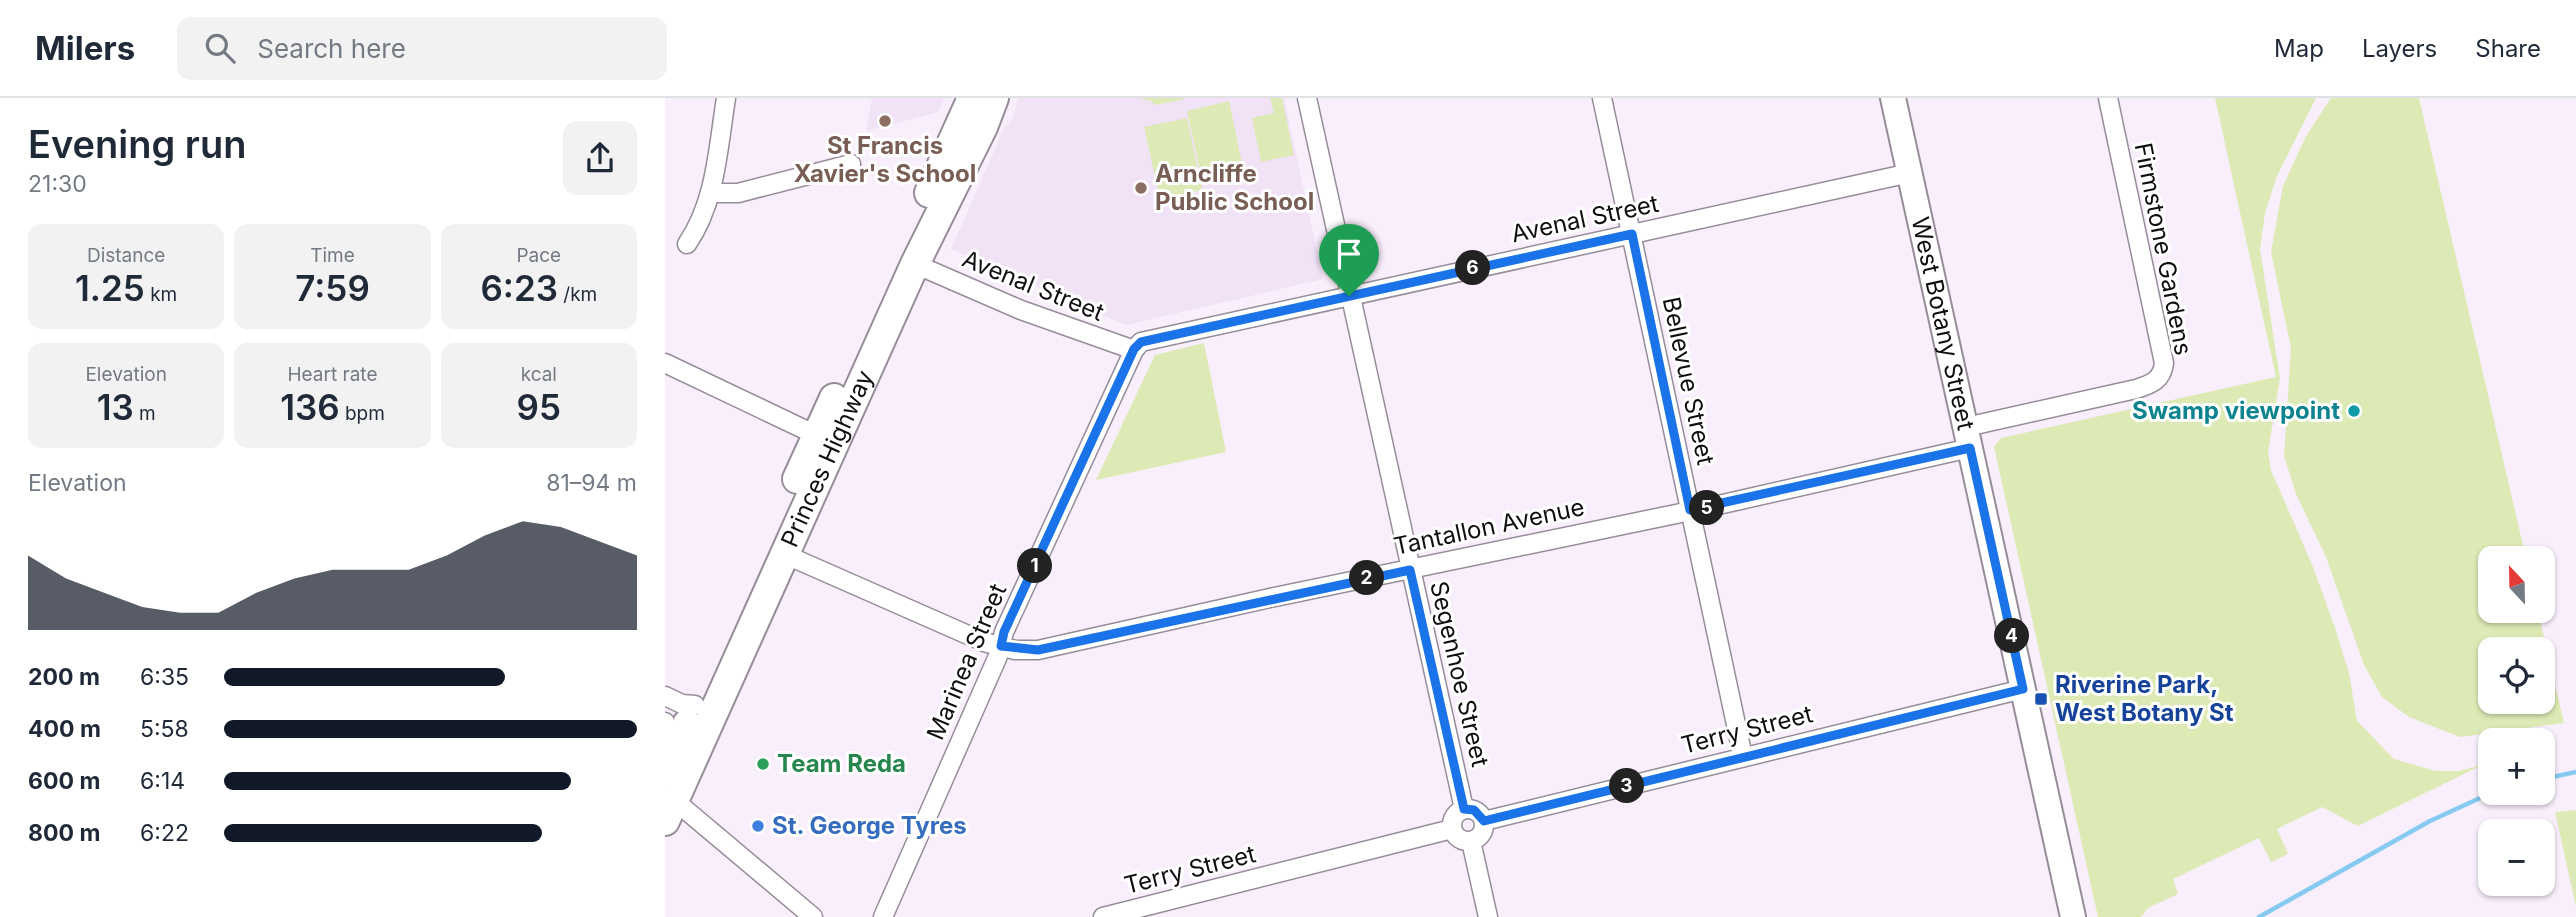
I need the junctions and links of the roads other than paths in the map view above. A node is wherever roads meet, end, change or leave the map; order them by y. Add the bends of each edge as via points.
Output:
1 (726, 98) edge
2 (972, 98) edge
3 (993, 98) edge
4 (1307, 98) edge
5 (1602, 98) edge
6 (1893, 98) edge
7 (2108, 98) edge
8 (851, 164) dead end
9 (1910, 173) junction
10 (711, 193) junction
11 (1632, 234) junction
12 (687, 244) dead end
13 (915, 264) junction
14 (1349, 296) junction
15 (1134, 349) junction
16 (665, 363) edge
17 (817, 435) junction
18 (1968, 438) junction
19 (1690, 510) junction
20 (784, 554) junction
21 (1410, 570) junction
22 (1001, 646) junction
23 (2023, 689) junction
24 (665, 696) edge
25 (695, 705) junction
26 (665, 722) edge
27 (1743, 757) junction
28 (669, 764) edge
29 (668, 805) edge
30 (1464, 809) junction
31 (1484, 821) junction
32 (1452, 829) junction
33 (1471, 841) junction
34 (813, 917) edge
35 (883, 917) edge
36 (1104, 917) edge
37 (1488, 917) edge
38 (2073, 917) edge

1 - 10 street
2 - 17 highway, Princes Highway
3 - 13 highway, Princes Highway
4 - 14 street, Segenhoe Street
5 - 11 street, Bellevue Street
6 - 9 main road, West Botany Street
7 - 18 street, Firmstone Gardens via 2163,372 2152,384
8 - 10 street via 738,193
9 - 11 street, Avenal Street
9 - 18 main road, West Botany Street
10 - 12 street
11 - 14 street, Avenal Street
11 - 19 street, Bellevue Street
13 - 15 street, Avenal Street via 1021,310
13 - 20 highway, Princes Highway
14 - 15 street, Avenal Street via 1141,342
14 - 21 street, Segenhoe Street
15 - 22 street, Marinea Street
16 - 17 street
17 - 25 highway, Princes Highway
18 - 19 street, Tantallon Avenue
18 - 23 main road, West Botany Street
19 - 21 street, Tantallon Avenue
19 - 27 street, Bellevue Street
20 - 22 street, Tantallon Avenue
20 - 29 highway, Princes Highway
21 - 22 street, Tantallon Avenue via 1038,650
21 - 30 street, Segenhoe Street
22 - 35 street, Marinea Street
23 - 27 street, Terry Street
23 - 38 main road, West Botany Street
24 - 25 street
25 - 28 highway, Princes Highway
26 - 28 street
27 - 31 street, Terry Street
29 - 34 street
30 - 31 street via 1474,810
30 - 32 street via 1454,817
31 - 33 street via 1483,831
32 - 33 street via 1459,839
32 - 36 street, Terry Street
33 - 37 street

